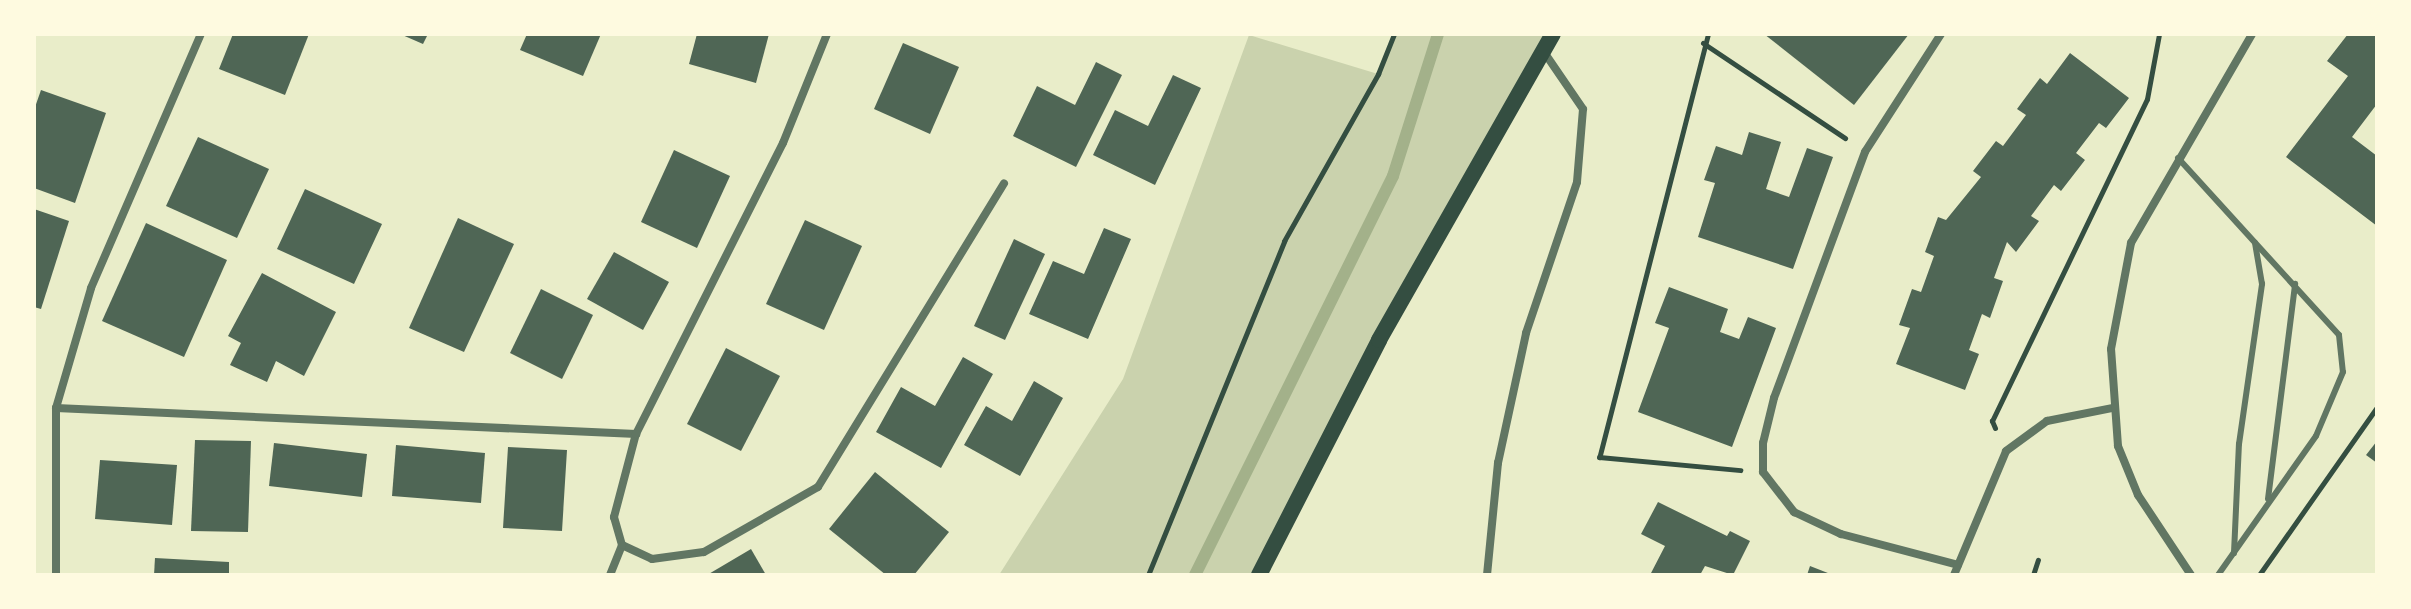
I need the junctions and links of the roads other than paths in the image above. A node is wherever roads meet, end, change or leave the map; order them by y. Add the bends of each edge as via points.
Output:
1 (201, 34) edge
2 (827, 34) edge
3 (1553, 34) edge
4 (1941, 34) edge
5 (2252, 34) edge
6 (1543, 51) junction
7 (2178, 157) junction
8 (1004, 184) dead end
9 (2255, 243) junction
10 (2295, 284) junction
11 (56, 408) junction
12 (2112, 408) junction
13 (636, 434) junction
14 (2268, 503) junction
15 (622, 545) junction
16 (2234, 557) junction
17 (1958, 565) junction
18 (56, 575) edge
19 (610, 575) edge
20 (1259, 575) edge
21 (1487, 575) edge
22 (1954, 575) edge
23 (2191, 575) edge
24 (2218, 575) edge

1 - 11 street via 91,288
2 - 13 street via 783,143
3 - 6 main road
4 - 17 street via 1865,152 1774,398 1763,443 1763,472 1794,512 1841,534
5 - 7 street
6 - 20 main road via 1379,340
6 - 21 street via 1583,109 1577,182 1526,333 1498,463
7 - 9 lane
7 - 12 street via 2131,243 2111,349
8 - 15 street via 818,487 704,552 652,559
9 - 10 lane
9 - 16 lane via 2262,284 2239,444
10 - 14 lane
10 - 14 lane via 2339,335 2343,372 2316,436
11 - 13 street
11 - 18 street
12 - 17 street via 2047,421 2006,451
12 - 23 street via 2118,446 2138,495
13 - 15 street via 614,517
14 - 16 lane
15 - 19 street
16 - 24 lane
17 - 22 street

